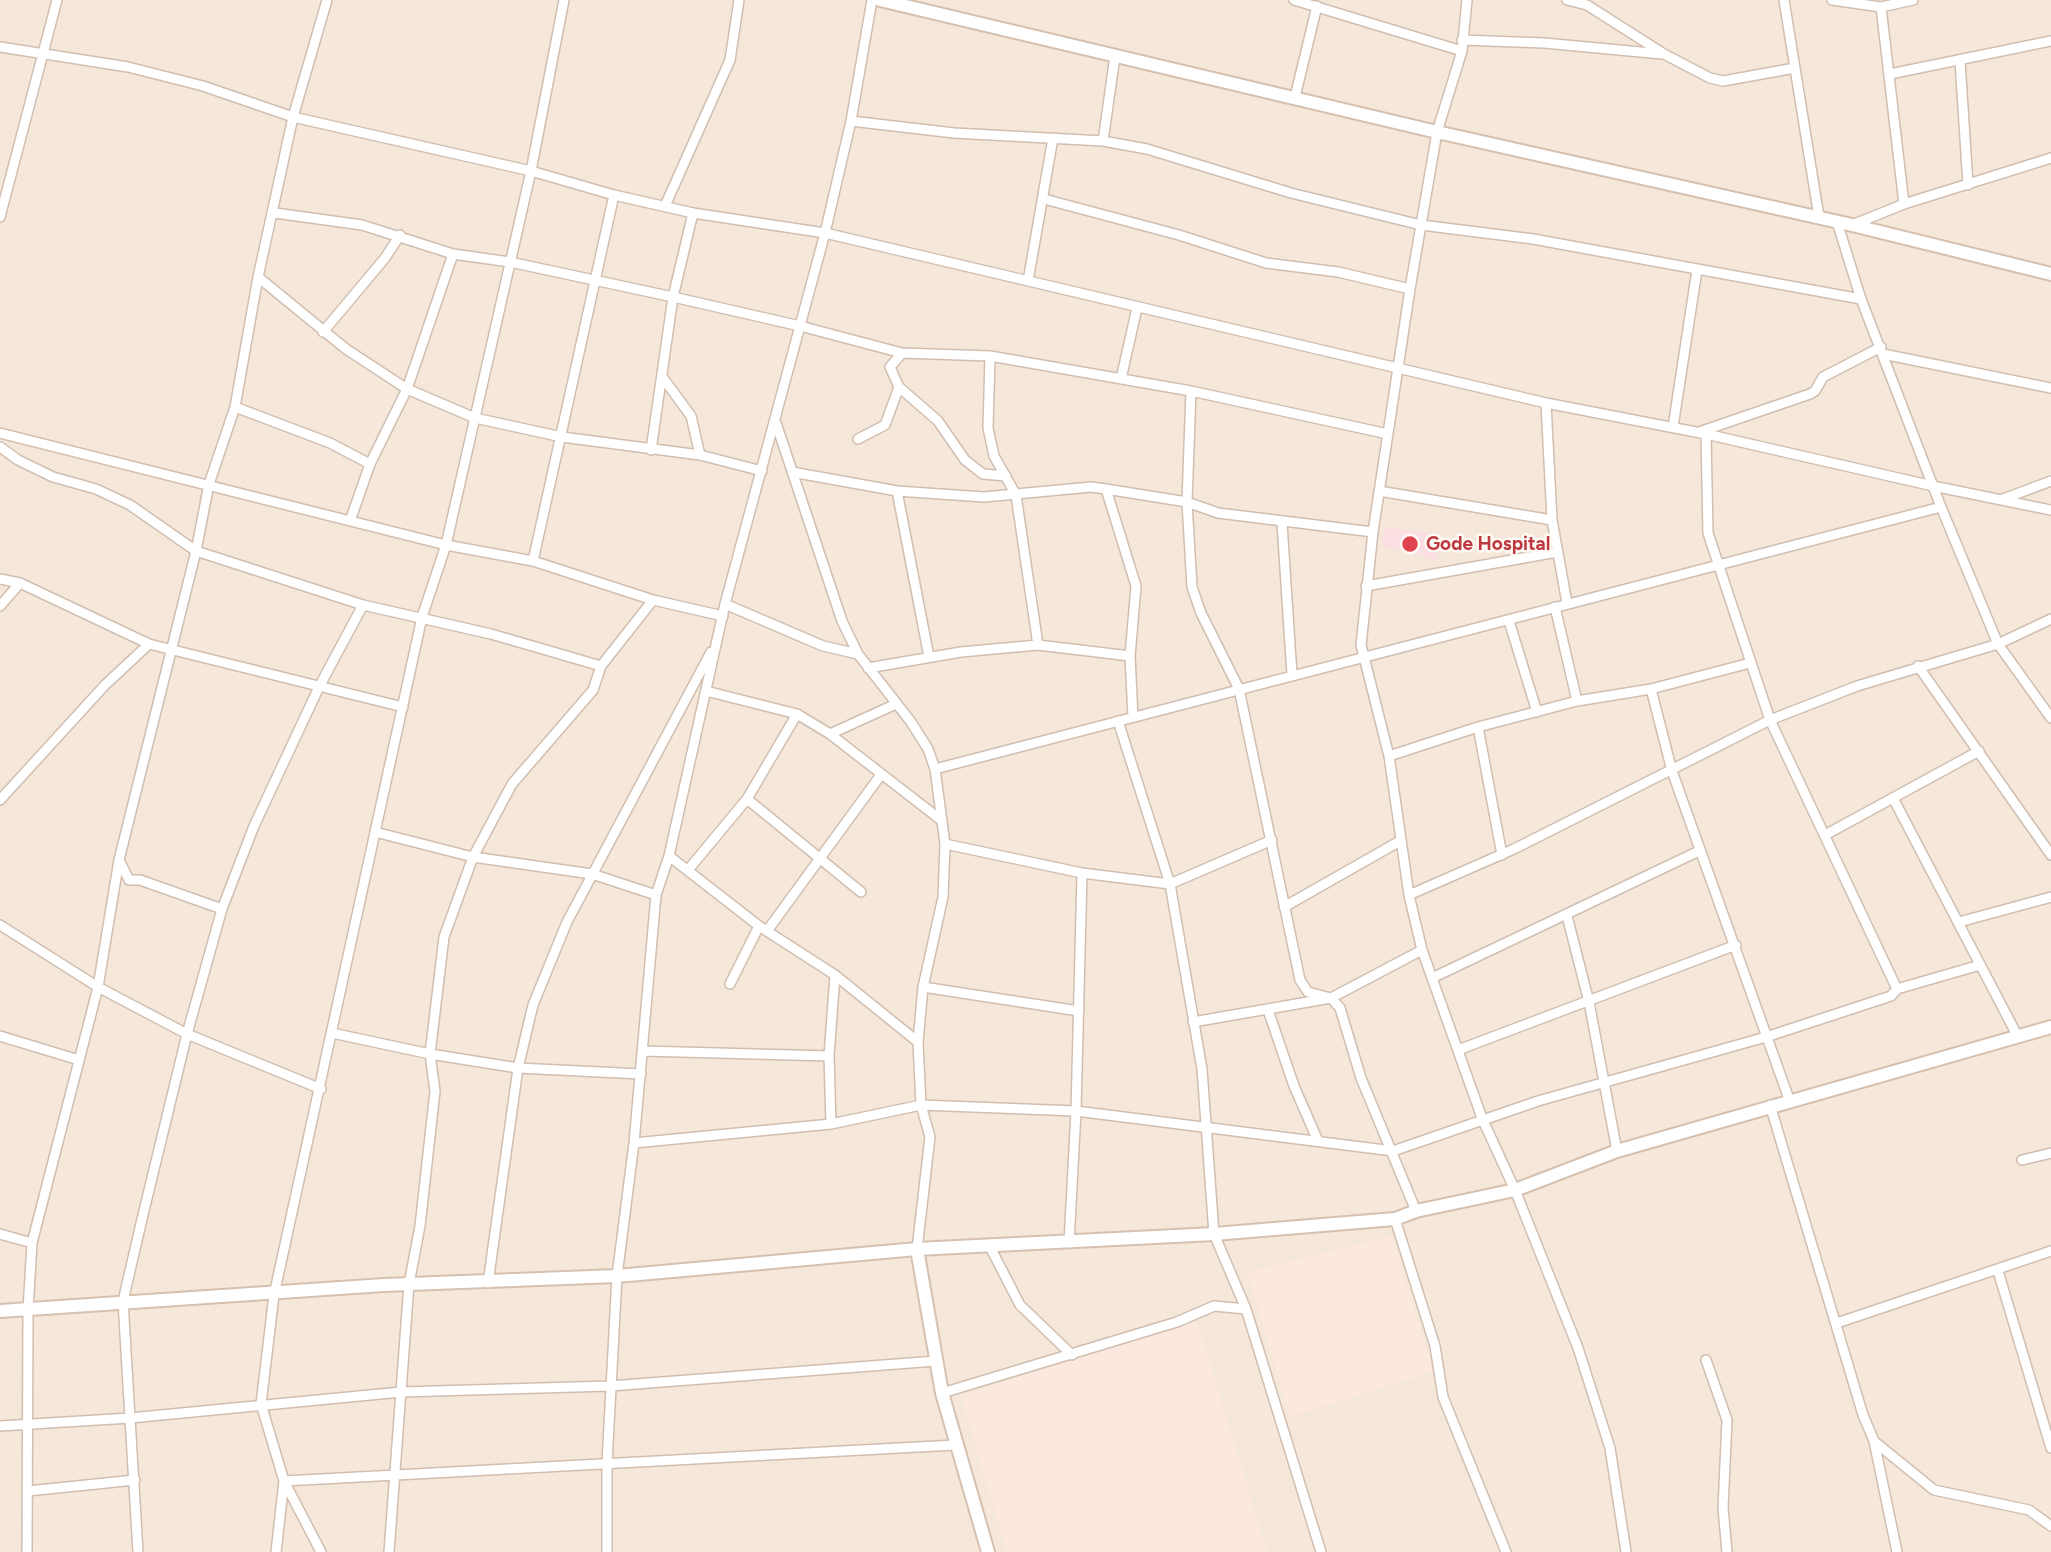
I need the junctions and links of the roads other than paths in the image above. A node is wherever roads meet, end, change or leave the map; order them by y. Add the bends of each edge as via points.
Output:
1 (57, 0) edge
2 (327, 0) edge
3 (564, 0) edge
4 (739, 0) edge
5 (872, 0) edge
6 (880, 0) edge
7 (1294, 0) edge
8 (1467, 0) edge
9 (1567, 0) edge
10 (1784, 0) edge
11 (1832, 0) edge
12 (1913, 0) edge
13 (1588, 3) edge
14 (1317, 6) junction
15 (1881, 7) junction
16 (1462, 40) junction
17 (2051, 41) edge
18 (0, 47) edge
19 (1462, 51) junction
20 (1664, 54) junction
21 (44, 56) junction
22 (1115, 57) junction
23 (1960, 61) junction
24 (1795, 68) junction
25 (1889, 74) junction
26 (1295, 97) junction
27 (293, 117) junction
28 (851, 121) junction
29 (1437, 132) junction
30 (1054, 138) junction
31 (1103, 141) junction
32 (2051, 158) edge
33 (531, 171) junction
34 (1968, 185) junction
35 (614, 195) junction
36 (1044, 199) junction
37 (1904, 204) junction
38 (666, 206) junction
39 (275, 213) junction
40 (693, 213) junction
41 (0, 217) edge
42 (1819, 217) junction
43 (1837, 222) junction
44 (1422, 225) junction
45 (1852, 225) junction
46 (825, 233) junction
47 (400, 235) junction
48 (453, 254) junction
49 (510, 262) junction
50 (1697, 270) junction
51 (2051, 274) edge
52 (258, 277) junction
53 (1028, 281) junction
54 (596, 283) junction
55 (1410, 289) junction
56 (673, 297) junction
57 (1861, 299) junction
58 (1137, 308) junction
59 (800, 326) junction
60 (323, 332) junction
61 (1882, 351) junction
62 (902, 353) junction
63 (990, 356) junction
64 (1398, 369) junction
65 (663, 378) junction
66 (1121, 379) junction
67 (899, 387) junction
68 (2051, 388) edge
69 (407, 389) junction
70 (1191, 391) junction
71 (1546, 403) junction
72 (234, 407) junction
73 (475, 418) junction
74 (775, 418) junction
75 (1673, 427) junction
76 (0, 433) edge
77 (1702, 433) junction
78 (1388, 434) junction
79 (562, 437) junction
80 (858, 439) dead end
81 (0, 447) edge
82 (651, 450) junction
83 (700, 455) junction
84 (370, 464) junction
85 (761, 471) junction
86 (792, 471) junction
87 (1006, 476) junction
88 (2051, 481) edge
89 (209, 484) junction
90 (1933, 486) junction
91 (1106, 489) junction
92 (897, 491) junction
93 (1379, 491) junction
94 (1016, 495) junction
95 (2003, 499) junction
96 (1187, 502) junction
97 (1941, 507) junction
98 (2051, 510) edge
99 (1552, 520) junction
100 (350, 521) junction
101 (1282, 523) junction
102 (1373, 532) junction
103 (446, 545) junction
104 (196, 551) junction
105 (1557, 552) junction
106 (533, 561) junction
107 (1718, 564) junction
108 (0, 579) edge
109 (20, 583) junction
110 (1366, 586) junction
111 (653, 600) junction
112 (1567, 603) junction
113 (725, 604) junction
114 (363, 605) junction
115 (0, 606) edge
116 (1555, 607) junction
117 (723, 616) junction
118 (422, 617) junction
119 (2051, 619) edge
120 (1509, 621) junction
121 (718, 639) junction
122 (149, 644) junction
123 (1998, 644) junction
124 (1038, 645) junction
125 (170, 650) junction
126 (858, 654) junction
127 (1130, 656) junction
128 (929, 657) junction
129 (1363, 659) junction
130 (1751, 663) junction
131 (601, 666) junction
132 (1918, 666) junction
133 (868, 668) junction
134 (1292, 675) junction
135 (319, 687) junction
136 (1239, 689) junction
137 (1651, 689) junction
138 (705, 691) junction
139 (1577, 701) junction
140 (896, 704) junction
141 (403, 707) junction
142 (1537, 712) junction
143 (797, 714) junction
144 (1133, 717) junction
145 (2051, 718) edge
146 (1770, 720) junction
147 (1118, 721) junction
148 (1478, 727) junction
149 (830, 734) junction
150 (1979, 751) junction
151 (1389, 756) junction
152 (935, 769) junction
153 (1672, 771) junction
154 (880, 776) junction
155 (1893, 798) junction
156 (747, 799) junction
157 (0, 800) edge
158 (941, 820) junction
159 (374, 832) junction
160 (1825, 835) junction
161 (1272, 841) junction
162 (1400, 841) junction
163 (945, 844) junction
164 (1699, 851) junction
165 (1502, 855) junction
166 (2051, 855) edge
167 (669, 856) junction
168 (473, 857) junction
169 (819, 857) junction
170 (118, 860) junction
171 (688, 870) junction
172 (1083, 873) junction
173 (592, 874) junction
174 (1170, 884) junction
175 (861, 892) dead end
176 (656, 895) junction
177 (1409, 895) junction
178 (2051, 897) edge
179 (1284, 907) junction
180 (222, 909) junction
181 (1567, 916) junction
182 (1959, 922) junction
183 (0, 925) edge
184 (763, 928) junction
185 (1736, 946) junction
186 (1422, 950) junction
187 (1980, 965) junction
188 (835, 975) junction
189 (1432, 978) junction
190 (730, 984) dead end
191 (98, 987) junction
192 (923, 987) junction
193 (1897, 989) junction
194 (1331, 998) junction
195 (1588, 1002) junction
196 (1268, 1010) junction
197 (1079, 1011) junction
198 (1194, 1022) junction
199 (2051, 1027) edge
200 (332, 1033) junction
201 (187, 1034) junction
202 (0, 1036) edge
203 (1766, 1037) junction
204 (2018, 1037) junction
205 (918, 1042) junction
206 (1458, 1050) junction
207 (643, 1051) junction
208 (430, 1054) junction
209 (829, 1056) junction
210 (79, 1060) junction
211 (518, 1068) junction
212 (641, 1074) junction
213 (1603, 1083) junction
214 (321, 1089) junction
215 (1789, 1099) junction
216 (921, 1105) junction
217 (1770, 1105) junction
218 (1076, 1111) junction
219 (1482, 1118) junction
220 (831, 1124) junction
221 (1208, 1125) junction
222 (1318, 1141) junction
223 (634, 1143) junction
224 (1393, 1151) junction
225 (1617, 1151) junction
226 (2051, 1153) edge
227 (2022, 1160) dead end
228 (1516, 1190) junction
229 (1416, 1211) junction
230 (1395, 1220) junction
231 (0, 1234) edge
232 (1214, 1234) junction
233 (32, 1243) junction
234 (1069, 1243) junction
235 (989, 1245) junction
236 (917, 1249) junction
237 (2051, 1251) edge
238 (1998, 1271) junction
239 (617, 1276) junction
240 (488, 1283) junction
241 (409, 1284) junction
242 (274, 1295) junction
243 (123, 1301) junction
244 (1246, 1309) junction
245 (28, 1310) junction
246 (0, 1311) edge
247 (1838, 1323) junction
248 (1072, 1355) junction
249 (1706, 1360) dead end
250 (936, 1361) junction
251 (610, 1386) junction
252 (401, 1392) junction
253 (942, 1393) junction
254 (261, 1404) junction
255 (130, 1418) junction
256 (29, 1423) junction
257 (0, 1426) edge
258 (1874, 1441) junction
259 (955, 1444) junction
260 (2051, 1448) edge
261 (607, 1462) junction
262 (397, 1474) junction
263 (135, 1480) junction
264 (284, 1481) junction
265 (27, 1491) junction
266 (2051, 1527) edge
267 (27, 1552) edge
268 (138, 1552) edge
269 (276, 1552) edge
270 (321, 1552) edge
271 (389, 1552) edge
272 (607, 1552) edge
273 (988, 1552) edge
274 (1321, 1552) edge
275 (1506, 1552) edge
276 (1626, 1552) edge
277 (1727, 1552) edge
278 (1897, 1552) edge

1 - 21 street
2 - 27 street
3 - 33 street
4 - 38 street via 730,60
5 - 28 street
6 - 22 street
7 - 14 street
8 - 16 street
9 - 13 street
10 - 24 street
11 - 15 street
12 - 15 street
13 - 20 street
14 - 19 street
14 - 26 street
15 - 25 street
16 - 19 street
16 - 20 street
17 - 23 street
18 - 21 street
19 - 29 street
20 - 24 street via 1723,81
21 - 27 street via 166,76
21 - 41 street
22 - 26 street
22 - 31 street
23 - 25 street
23 - 34 street
24 - 42 street
25 - 37 street
26 - 29 street
27 - 33 street
27 - 39 street
28 - 30 street
28 - 46 street
29 - 42 street
29 - 44 street
30 - 31 street
30 - 36 street
31 - 44 street
32 - 34 street
33 - 35 street
33 - 49 street
34 - 37 street
35 - 38 street
35 - 54 street
36 - 53 street
36 - 55 street via 1266,263 1338,272
37 - 45 street
38 - 40 street
39 - 47 street
39 - 52 street
40 - 46 street
40 - 56 street
42 - 43 street
43 - 45 street
43 - 57 street
44 - 50 street via 1533,239
44 - 55 street
45 - 51 street
46 - 53 street
46 - 59 street
47 - 48 street
47 - 60 street
48 - 49 street
48 - 69 street
49 - 54 street
49 - 73 street
50 - 57 street
50 - 75 street
52 - 60 street
52 - 72 street
53 - 58 street
54 - 56 street
54 - 79 street
55 - 64 street
56 - 59 street
56 - 65 street
57 - 61 street
58 - 64 street
58 - 66 street
59 - 62 street
59 - 74 street
60 - 69 street
61 - 68 street
61 - 77 street via 1823,377 1810,394
61 - 90 street
62 - 63 street
62 - 67 street via 890,367
63 - 66 street
63 - 87 street via 988,428 994,456
64 - 71 street
64 - 78 street
65 - 82 street
65 - 83 street via 691,416
66 - 70 street
67 - 80 street via 885,425
67 - 87 street via 938,421 965,460 983,474
69 - 73 street
69 - 84 street
70 - 78 street
70 - 96 street
71 - 75 street
71 - 99 street
72 - 84 street via 330,443
72 - 89 street
73 - 79 street
73 - 103 street
74 - 85 street
74 - 86 street
75 - 77 street
76 - 89 street
77 - 90 street
77 - 107 street via 1707,533
78 - 93 street
79 - 82 street
79 - 106 street
81 - 104 street via 53,477 130,505
82 - 83 street
83 - 85 street
84 - 100 street
85 - 113 street
86 - 92 street
86 - 126 street via 842,621
87 - 94 street
88 - 95 street
89 - 100 street
89 - 104 street
90 - 95 street
90 - 97 street
91 - 94 street
91 - 96 street
91 - 127 street via 1136,586
92 - 94 street
92 - 128 street
93 - 99 street
93 - 102 street
94 - 124 street
95 - 98 street
96 - 101 street via 1219,513
96 - 136 street via 1192,587
97 - 107 street
97 - 123 street
99 - 105 street
100 - 103 street
101 - 102 street
101 - 134 street
102 - 110 street
103 - 106 street
103 - 118 street
104 - 114 street
104 - 125 street
105 - 110 street
105 - 112 street
106 - 111 street
107 - 112 street
107 - 130 street
108 - 109 street
109 - 115 street
109 - 122 street
110 - 129 street via 1360,635
111 - 117 street
111 - 131 street
112 - 116 street
113 - 117 street
113 - 126 street via 823,646
114 - 118 street
114 - 135 street
116 - 120 street
116 - 139 street
117 - 121 street
118 - 131 street
118 - 141 street
119 - 123 street
120 - 129 street
120 - 142 street
121 - 138 street
121 - 173 street
122 - 125 street
122 - 157 street
123 - 132 street
123 - 145 street
124 - 127 street
124 - 128 street
125 - 135 street
125 - 170 street
126 - 133 street
127 - 144 street
128 - 133 street
129 - 134 street
129 - 151 street
130 - 137 street
130 - 146 street
131 - 168 street via 593,690 512,784
132 - 146 street
132 - 150 street
133 - 140 street
134 - 136 street
135 - 141 street
135 - 180 street via 254,826
136 - 144 street
136 - 161 street
137 - 139 street
137 - 153 street
138 - 143 street
138 - 167 street
139 - 142 street
140 - 149 street
140 - 152 street via 922,740
141 - 159 street
142 - 148 street
143 - 149 street
143 - 156 street
144 - 147 street
146 - 153 street
146 - 160 street
147 - 152 street
147 - 174 street
148 - 151 street
148 - 165 street
149 - 154 street
150 - 155 street
150 - 166 street
151 - 162 street
152 - 158 street
153 - 164 street
153 - 165 street
154 - 158 street
154 - 169 street
155 - 160 street
155 - 182 street
156 - 169 street
156 - 171 street
158 - 163 street
159 - 168 street
159 - 200 street
160 - 193 street
161 - 174 street
161 - 179 street
162 - 177 street
162 - 179 street
163 - 172 street
163 - 192 street via 943,897
164 - 181 street
164 - 185 street
165 - 177 street
167 - 171 street
167 - 176 street
168 - 173 street
168 - 208 street via 444,937
169 - 175 street
169 - 184 street
170 - 180 street via 129,880
170 - 191 street
171 - 184 street
172 - 174 street
172 - 197 street
173 - 176 street
173 - 211 street via 533,1005
174 - 198 street
176 - 207 street
177 - 186 street
178 - 182 street
179 - 194 street via 1304,988
180 - 201 street
181 - 189 street
181 - 195 street
182 - 187 street
183 - 191 street
184 - 188 street
184 - 190 street
185 - 195 street
185 - 203 street
186 - 189 street
186 - 194 street
187 - 193 street
187 - 204 street
188 - 205 street
188 - 209 street
189 - 206 street
191 - 201 street
191 - 210 street
192 - 197 street
192 - 205 street
193 - 203 street via 1891,996
194 - 196 street
194 - 224 street via 1344,1017 1361,1078
195 - 206 street
195 - 213 street
196 - 198 street
196 - 222 street
197 - 218 street
198 - 221 street
199 - 204 street
200 - 208 street
200 - 214 street
201 - 214 street
201 - 243 street
202 - 210 street
203 - 213 street
203 - 215 street
204 - 215 street
205 - 216 street
206 - 219 street
207 - 209 street
207 - 212 street
208 - 211 street
208 - 241 street via 435,1091
209 - 220 street
210 - 233 street
211 - 212 street
211 - 240 street
212 - 223 street
213 - 219 street
213 - 225 street
214 - 242 street
215 - 217 street
216 - 218 street
216 - 220 street
216 - 236 street via 930,1145
217 - 225 street
217 - 247 street
218 - 221 street
218 - 234 street
219 - 224 street
219 - 228 street
220 - 223 street
221 - 222 street
221 - 232 street
222 - 224 street
223 - 239 street
224 - 229 street
225 - 228 street
226 - 227 street
228 - 229 street
228 - 276 street via 1578,1348 1610,1448
229 - 230 street
230 - 232 street
230 - 275 street via 1435,1346 1443,1397
231 - 233 street
232 - 234 street
232 - 244 street
233 - 245 street
234 - 235 street
235 - 236 street
235 - 248 street via 1020,1306
236 - 239 street
236 - 250 street
237 - 238 street
238 - 247 street
238 - 260 street
239 - 240 street
239 - 251 street
240 - 241 street
241 - 242 street
241 - 252 street
242 - 243 street
242 - 254 street
243 - 245 street
243 - 255 street
244 - 248 street via 1214,1306
244 - 274 street
245 - 246 street
245 - 256 street
247 - 258 street
248 - 253 street
249 - 277 street via 1727,1420 1723,1508
250 - 251 street
250 - 253 street
251 - 252 street
251 - 261 street
252 - 254 street
252 - 262 street
253 - 259 street
254 - 255 street
254 - 264 street
255 - 256 street
255 - 263 street
256 - 257 street
256 - 265 street
258 - 266 street via 1934,1490 2029,1510
258 - 278 street
259 - 261 street
259 - 273 street
261 - 262 street
261 - 272 street
262 - 264 street
262 - 271 street
263 - 265 street
263 - 268 street
264 - 269 street
264 - 270 street
265 - 267 street

